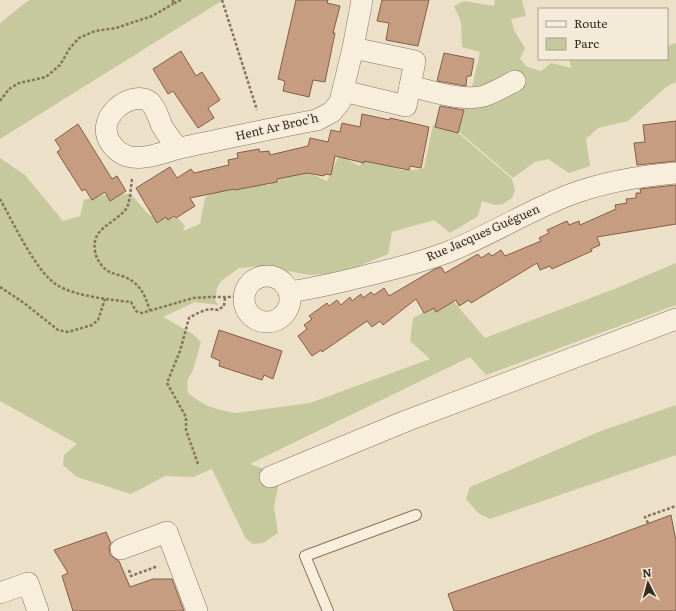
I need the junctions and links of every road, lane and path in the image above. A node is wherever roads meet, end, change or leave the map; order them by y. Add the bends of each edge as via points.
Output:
1 (173, 0) edge
2 (181, 0) edge
3 (222, 0) edge
4 (362, 0) edge
5 (173, 4) junction
6 (353, 48) junction
7 (515, 81) dead end
8 (410, 86) junction
9 (343, 91) junction
10 (0, 101) edge
11 (263, 130) junction
12 (178, 148) junction
13 (136, 157) junction
14 (676, 173) edge
15 (0, 199) edge
16 (0, 287) edge
17 (289, 292) junction
18 (234, 298) junction
19 (105, 299) junction
20 (150, 310) junction
21 (676, 319) edge
22 (198, 464) dead end
23 (270, 478) dead end
24 (676, 506) edge
25 (416, 515) dead end
26 (648, 523) dead end
27 (121, 549) dead end
28 (0, 593) edge
29 (38, 611) edge
30 (197, 611) edge
31 (328, 611) edge

1 - 5 path
2 - 5 path
3 - 11 path
4 - 6 street, Hent Ar Broc'h
5 - 10 path via 152,16 116,28 94,31 79,38 60,65 50,73 19,83 9,89
6 - 8 street via 416,61
6 - 9 street, Hent Ar Broc'h
7 - 8 street via 483,96 475,97
8 - 9 street via 406,106
9 - 11 street, Hent Ar Broc'h via 340,102 325,116
11 - 12 street, Hent Ar Broc'h
12 - 13 street, Hent Ar Broc'h
12 - 13 street, Hent Ar Broc'h via 169,139 150,102 132,99 114,110 107,120 106,130 109,141 116,150 126,156
13 - 20 path via 127,208 96,234 94,244 98,262 107,270 133,281 142,290
14 - 17 street, Rue Jacques Guéguen via 643,176 595,186 552,202 449,251 416,263 344,282
15 - 19 path via 46,275 57,285
16 - 19 path via 58,330 68,332 92,325 98,320
17 - 18 street via 282,282 269,276 255,279 246,290
17 - 18 street via 288,309 277,320 269,322 254,317 245,305
18 - 20 path via 193,298
18 - 22 path via 218,310 214,308 189,318 180,351 167,383 186,417 186,430
19 - 20 path via 131,302 136,311 142,313
21 - 23 street via 406,421
24 - 26 path via 645,517
25 - 31 lane via 305,556
27 - 30 street via 167,532
28 - 29 street via 28,583

